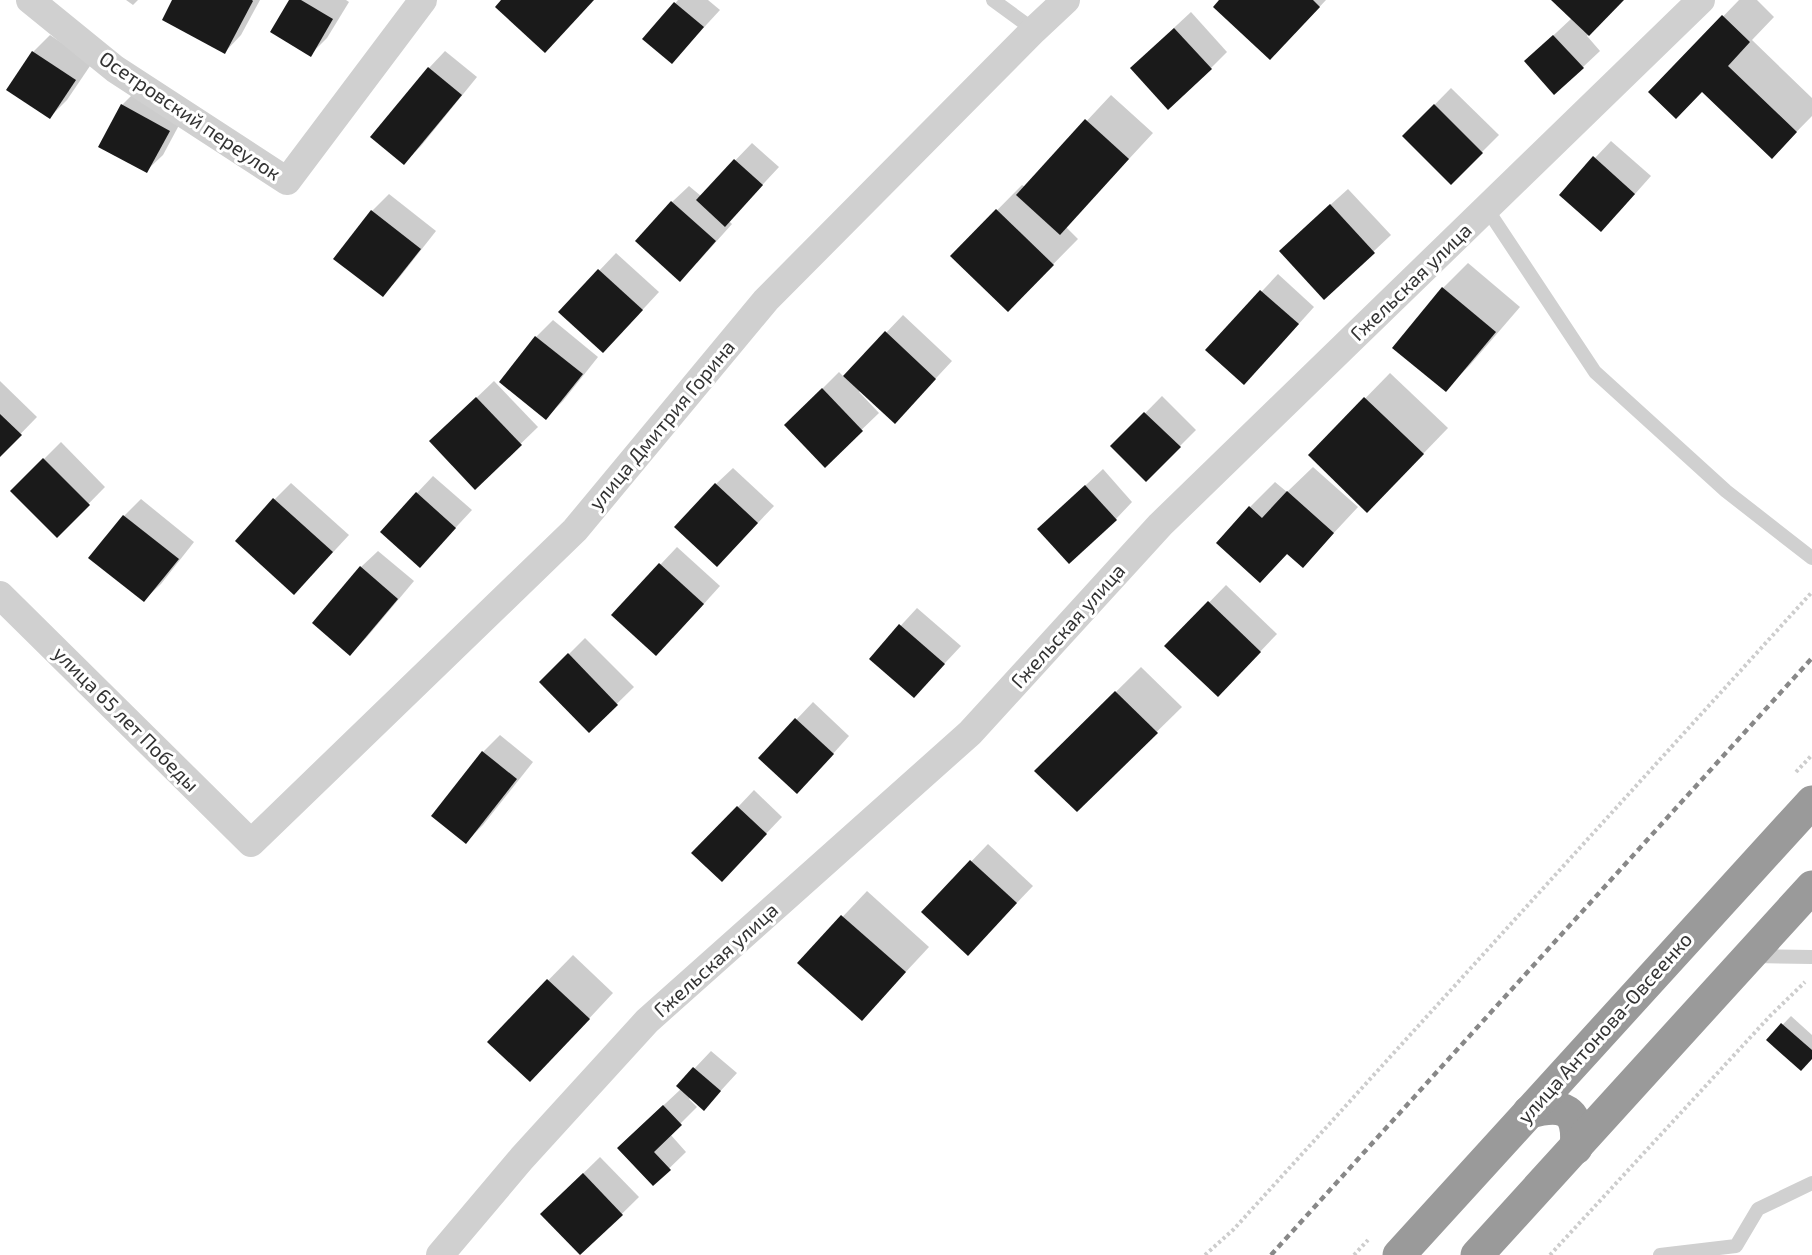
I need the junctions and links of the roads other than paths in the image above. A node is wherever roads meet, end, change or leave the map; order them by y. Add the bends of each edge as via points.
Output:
1 (30, 0) edge
2 (423, 0) edge
3 (993, 0) edge
4 (1066, 0) edge
5 (1701, 0) edge
6 (1034, 30) junction
7 (1487, 209) junction
8 (1812, 558) edge
9 (0, 595) edge
10 (1812, 802) edge
11 (251, 843) joint
12 (1812, 886) edge
13 (1748, 956) junction
14 (1812, 957) edge
15 (1529, 1112) junction
16 (1576, 1148) junction
17 (1812, 1183) edge
18 (440, 1255) edge
19 (1399, 1255) edge
20 (1477, 1255) edge
21 (1660, 1255) edge

1 - 2 street, Осетровский переулок via 115,69 287,181
3 - 6 lane
4 - 6 street, улица Дмитрия Горина
5 - 7 street, Гжельская улица
6 - 11 street, улица Дмитрия Горина via 766,300 575,531
7 - 8 lane via 1595,372 1726,491
7 - 18 street, Гжельская улица via 1160,525 969,733 647,1021
9 - 11 street, улица 65 лет Победы
10 - 15 highway, улица Антонова-Овсеенко
12 - 13 highway
13 - 14 lane
13 - 16 highway
15 - 16 highway via 1552,1107 1563,1110 1578,1129
15 - 19 highway, улица Антонова-Овсеенко
16 - 20 highway
17 - 21 lane via 1758,1209 1736,1246

